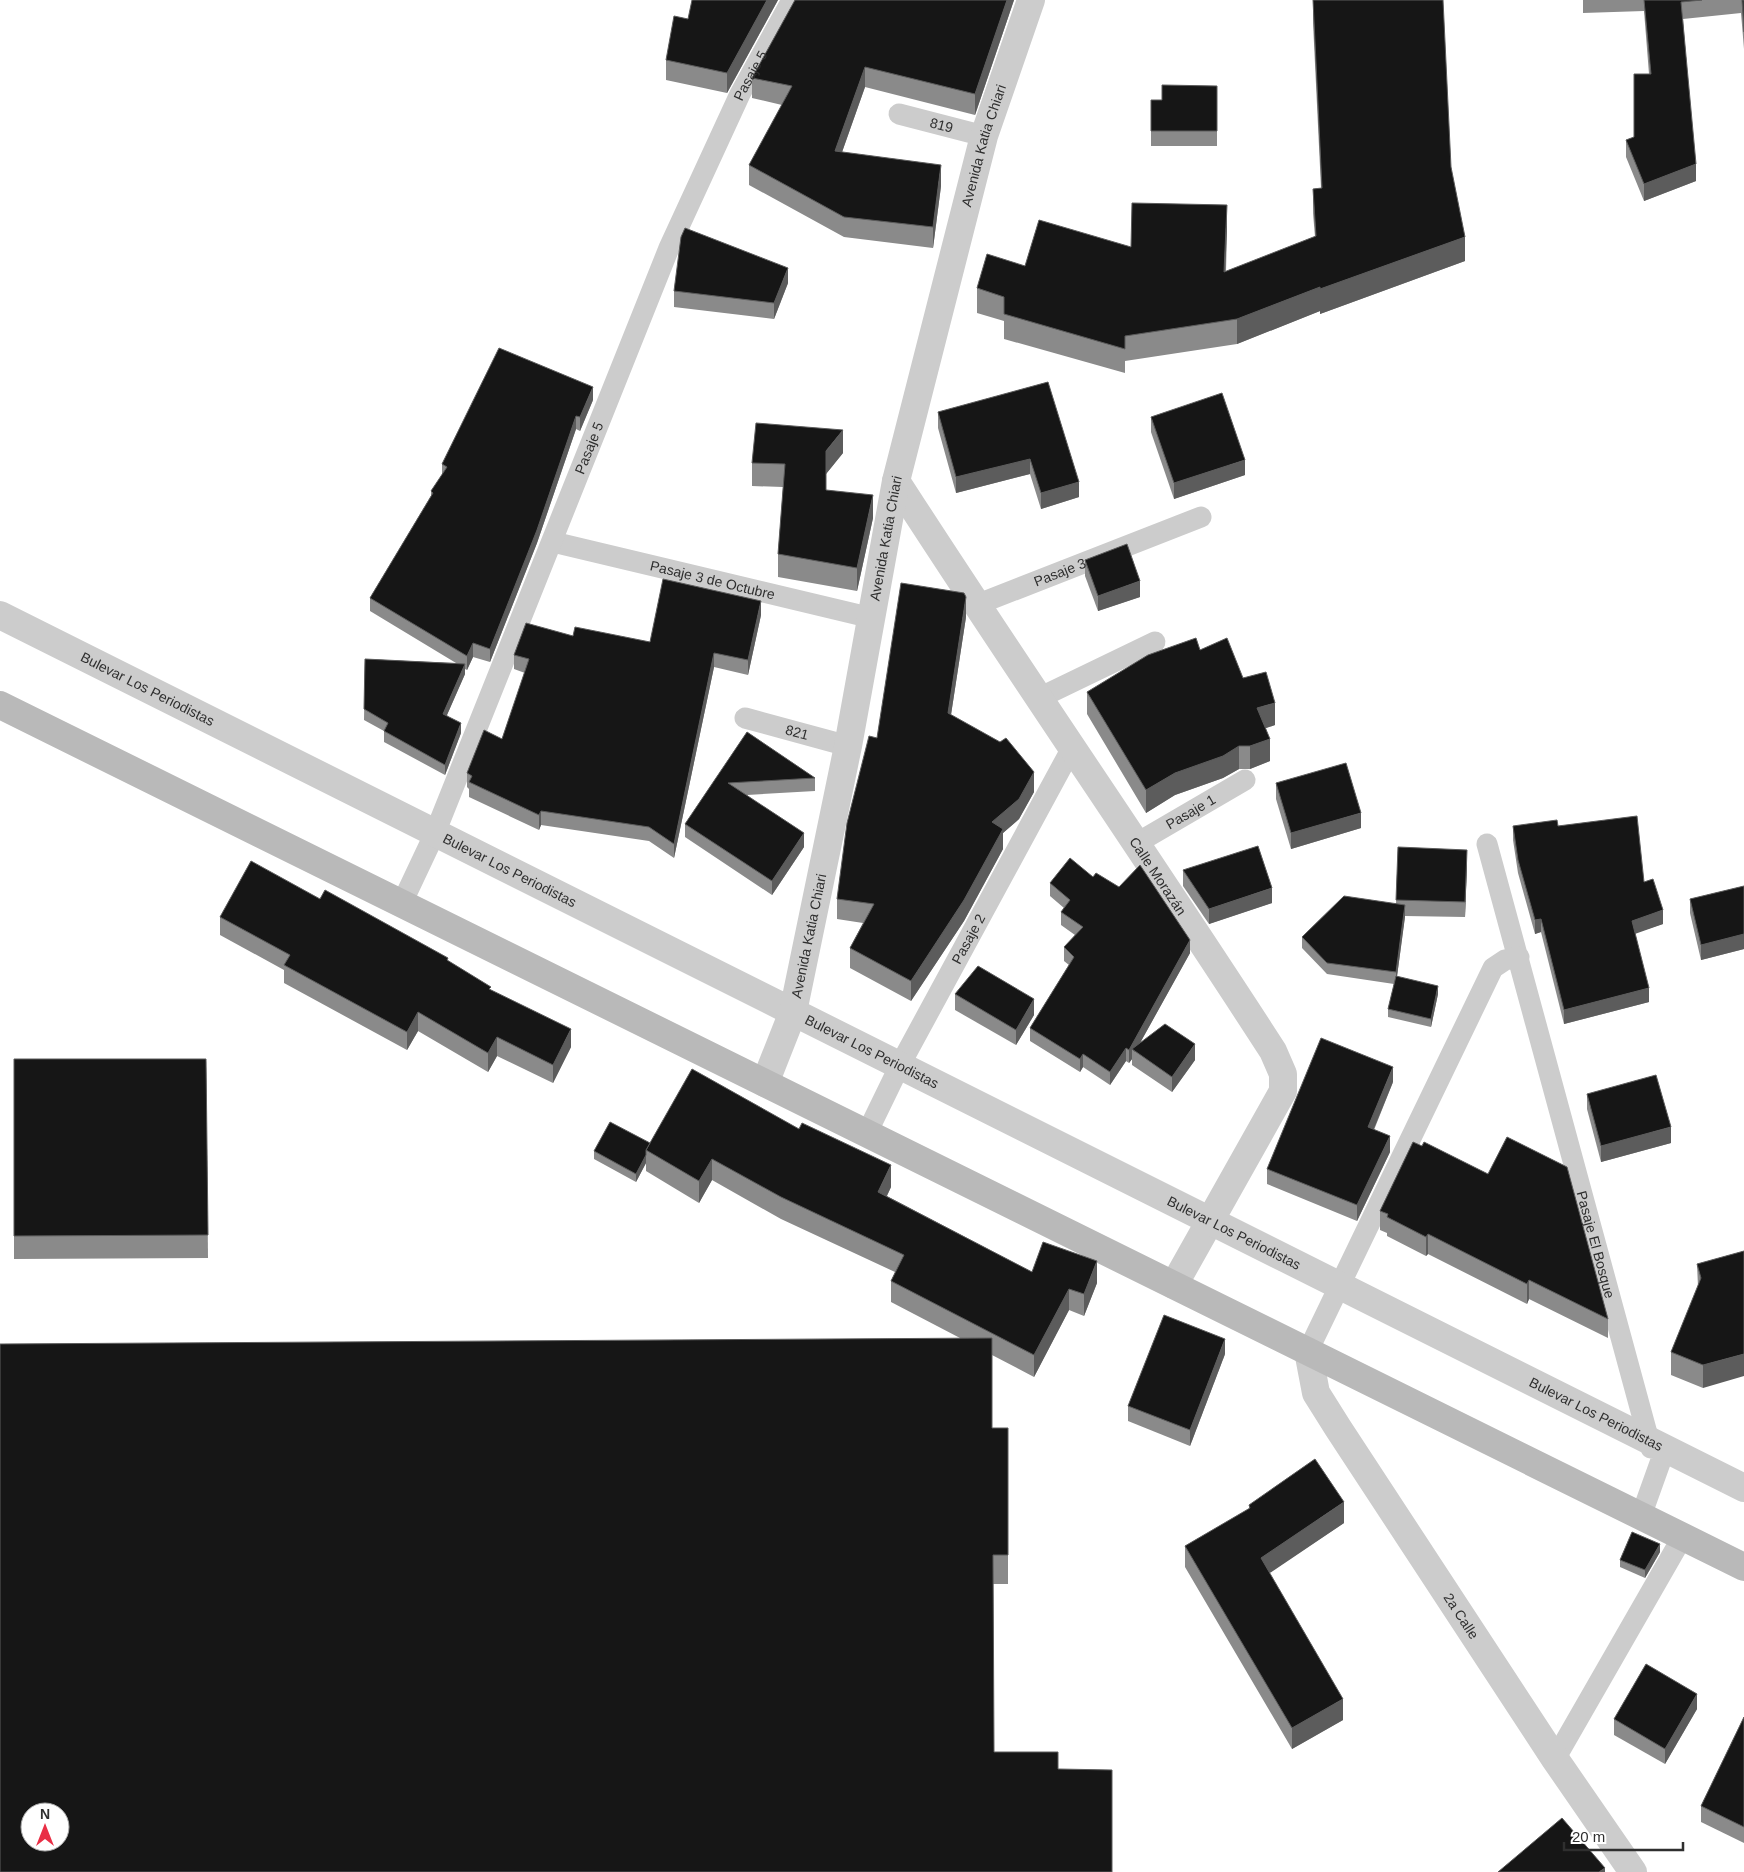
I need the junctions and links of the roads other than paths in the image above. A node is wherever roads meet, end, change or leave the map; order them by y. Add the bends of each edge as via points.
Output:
1 (792, 0) edge
2 (1031, 0) edge
3 (899, 114) dead end
4 (984, 136) junction
5 (896, 481) junction
6 (1201, 517) dead end
7 (553, 542) junction
8 (976, 605) junction
9 (0, 615) edge
10 (872, 618) junction
11 (1155, 642) dead end
12 (1039, 698) junction
13 (0, 705) edge
14 (745, 718) dead end
15 (848, 746) junction
16 (1073, 746) junction
17 (1245, 780) dead end
18 (435, 833) junction
19 (1137, 843) junction
20 (1487, 844) dead end
21 (402, 904) junction
22 (1519, 957) junction
23 (793, 1012) junction
24 (900, 1065) junction
25 (765, 1083) junction
26 (867, 1133) junction
27 (1210, 1221) junction
28 (1174, 1284) junction
29 (1339, 1285) junction
30 (1308, 1351) junction
31 (1665, 1449) junction
32 (1744, 1488) edge
33 (1641, 1516) junction
34 (1683, 1536) junction
35 (1744, 1567) edge
36 (1555, 1758) junction
37 (1633, 1872) edge

1 - 7 lane, Pasaje 5 via 740,94 669,248
2 - 4 street, Avenida Katia Chiari
3 - 4 lane, 819
4 - 5 street, Avenida Katia Chiari
5 - 8 street, Calle Morazán
5 - 10 street, Avenida Katia Chiari
6 - 8 lane, Pasaje 3
7 - 10 lane, Pasaje 3 de Octubre
7 - 18 lane, Pasaje 5
8 - 12 street, Calle Morazán
9 - 18 street, Bulevar Los Periodistas
10 - 15 street, Avenida Katia Chiari
11 - 12 lane
12 - 16 street, Calle Morazán
13 - 21 street
14 - 15 lane, 821
15 - 23 street, Avenida Katia Chiari
16 - 19 street, Calle Morazán
16 - 24 lane, Pasaje 2
17 - 19 lane, Pasaje 1
18 - 21 lane, Pasaje 5
18 - 23 street, Bulevar Los Periodistas
19 - 27 street, Calle Morazán via 1273,1051 1283,1074 1283,1091
20 - 22 lane, Pasaje El Bosque
21 - 25 street
22 - 29 lane via 1505,960 1493,968
22 - 31 lane, Pasaje El Bosque via 1651,1448
23 - 24 street, Bulevar Los Periodistas
23 - 25 street, Avenida Katia Chiari
24 - 26 lane, Pasaje 2
24 - 27 street, Bulevar Los Periodistas
25 - 26 street
26 - 28 street
27 - 28 street, Calle Morazán
27 - 29 street, Bulevar Los Periodistas
28 - 30 street
29 - 30 lane
29 - 31 street, Bulevar Los Periodistas
30 - 33 street
30 - 36 street, 2a Calle via 1316,1393
31 - 32 street, Bulevar Los Periodistas
31 - 33 lane
33 - 34 street
34 - 35 street
34 - 36 lane
36 - 37 street, 2a Calle

